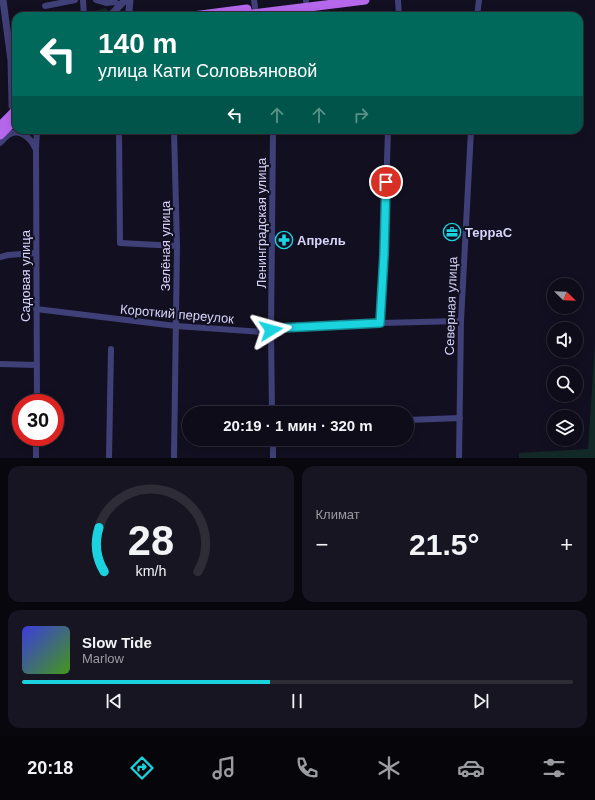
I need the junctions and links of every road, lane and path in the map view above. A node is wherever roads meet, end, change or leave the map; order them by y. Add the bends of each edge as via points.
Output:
1 (4, 0) edge
2 (74, 0) edge
3 (83, 0) edge
4 (96, 0) edge
5 (130, 0) edge
6 (316, 0) edge
7 (365, 0) edge
8 (398, 0) edge
9 (478, 0) edge
10 (306, 1) edge
11 (123, 3) edge
12 (255, 4) edge
13 (45, 6) dead end
14 (84, 12) edge
15 (114, 12) edge
16 (130, 12) edge
17 (213, 12) edge
18 (281, 12) edge
19 (399, 12) edge
20 (477, 12) edge
21 (0, 15) edge
22 (6, 22) junction
23 (11, 60) joint
24 (12, 101) edge
25 (12, 114) edge
26 (12, 123) edge
27 (0, 126) edge
28 (37, 134) edge
29 (119, 134) edge
30 (174, 134) edge
31 (273, 134) edge
32 (388, 134) edge
33 (471, 134) edge
34 (0, 135) edge
35 (0, 143) edge
36 (36, 149) junction
37 (177, 246) junction
38 (36, 253) junction
39 (0, 257) edge
40 (36, 309) junction
41 (461, 321) junction
42 (380, 323) junction
43 (176, 326) junction
44 (271, 330) junction
45 (111, 349) dead end
46 (0, 364) edge
47 (37, 365) junction
48 (37, 394) edge
49 (272, 406) edge
50 (460, 418) junction
51 (414, 420) edge
52 (36, 446) edge
53 (273, 446) edge
54 (36, 458) edge
55 (109, 458) edge
56 (174, 458) edge
57 (273, 458) edge
58 (459, 458) edge

1 - 22 street
2 - 13 street
3 - 14 street
4 - 11 street
5 - 16 street
6 - 10 main road
7 - 18 main road
8 - 19 street
9 - 20 street
10 - 12 main road
11 - 15 street
12 - 17 main road
21 - 22 street
22 - 23 street
23 - 24 street
25 - 27 main road
26 - 34 main road
28 - 36 street, Садовая улица
29 - 37 street via 120,243
30 - 37 street, Зелёная улица
31 - 44 street, Ленинградская улица
32 - 42 street
33 - 41 street, Северная улица
35 - 36 street via 10,134 20,134 33,142
36 - 38 street, Садовая улица
37 - 43 street, Зелёная улица
38 - 39 street
38 - 40 street, Садовая улица
40 - 43 street, Короткий переулок
40 - 47 street, Садовая улица
41 - 42 street, Короткий переулок
41 - 50 street, Северная улица
42 - 44 street, Короткий переулок
43 - 44 street, Короткий переулок via 263,332
43 - 56 street, Зелёная улица
44 - 49 street, Ленинградская улица
45 - 55 street
46 - 47 street
47 - 48 street, Садовая улица
50 - 51 street
50 - 58 street, Северная улица
52 - 54 street
53 - 57 street

